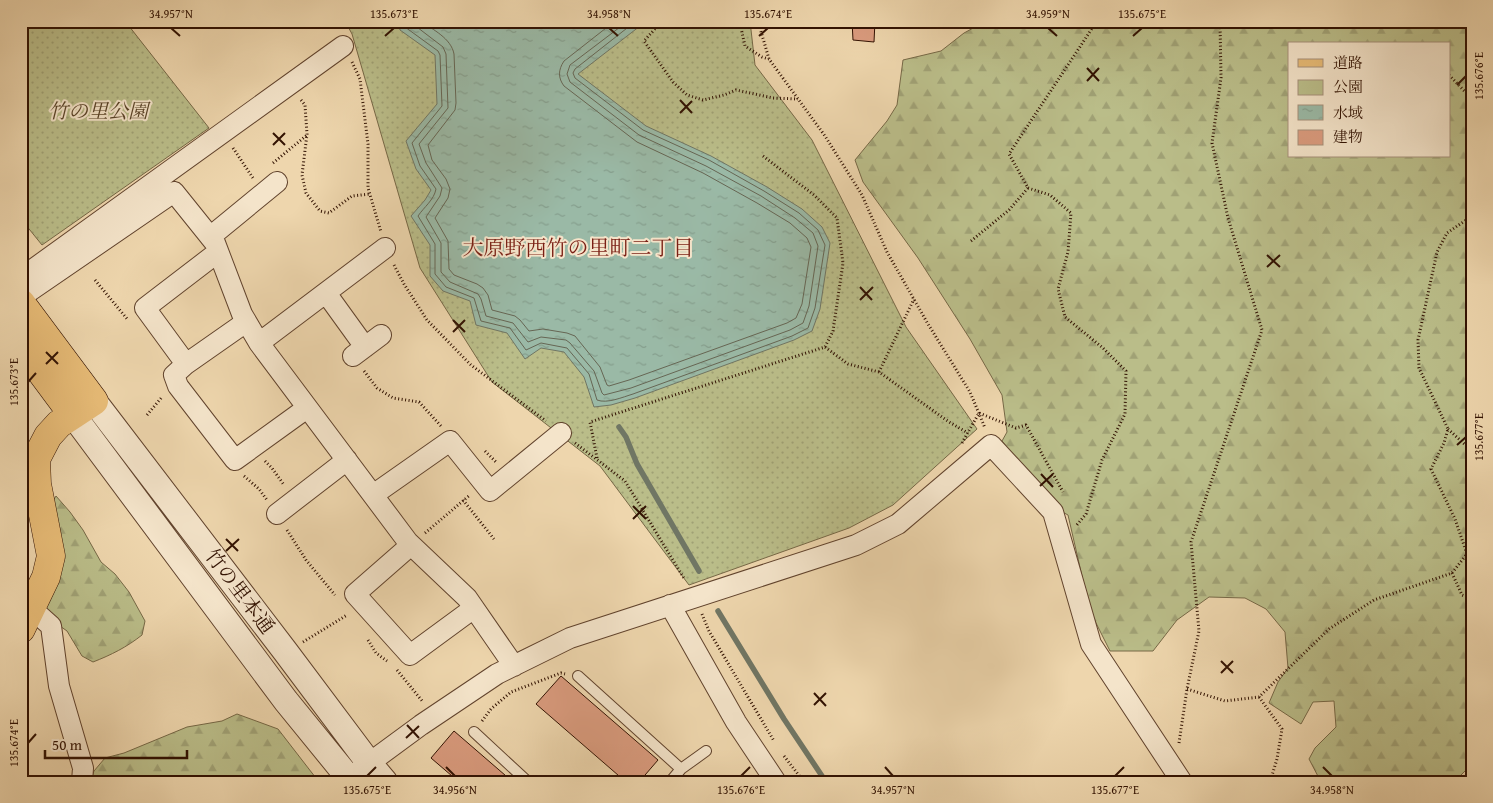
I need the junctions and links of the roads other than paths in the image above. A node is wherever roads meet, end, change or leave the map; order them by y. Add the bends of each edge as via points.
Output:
1 (343, 46) road end
2 (269, 181) road end
3 (214, 245) junction
4 (385, 248) road end
5 (21, 278) edge
6 (326, 293) junction
7 (21, 297) edge
8 (21, 303) edge
9 (246, 322) junction
10 (259, 344) junction
11 (21, 345) edge
12 (366, 346) road end
13 (186, 364) junction
14 (83, 408) junction
15 (307, 408) junction
16 (561, 432) road end
17 (347, 460) junction
18 (373, 496) junction
19 (278, 514) road end
20 (411, 545) junction
21 (670, 605) junction
22 (474, 608) junction
23 (26, 619) edge
24 (514, 666) junction
25 (578, 676) road end
26 (474, 732) road end
27 (706, 751) dead end
28 (369, 763) junction
29 (681, 769) junction
30 (1178, 776) edge
31 (350, 780) edge
32 (82, 782) edge
33 (385, 782) edge
34 (528, 782) edge
35 (670, 782) edge
36 (776, 782) edge

1 - 5 street
2 - 3 street
3 - 7 street via 174,192
3 - 9 street
3 - 13 street via 146,308
4 - 6 street
6 - 10 street
6 - 12 street
8 - 14 main road
9 - 10 street
9 - 13 street
10 - 15 street
11 - 14 main road
13 - 15 street via 174,375 178,386 235,460
14 - 23 main road via 59,424 48,436 36,459 37,484 50,556 46,577
14 - 28 street, 竹の里本通 via 285,651
14 - 31 street, 竹の里本通 via 286,701
15 - 17 street
16 - 18 street via 490,491 450,441
17 - 18 street
17 - 19 street
18 - 20 street
20 - 22 street
20 - 22 street via 355,594 410,655
21 - 24 street via 570,638
21 - 30 street via 856,545 898,524 992,445 1052,512 1091,644
21 - 36 street via 736,722
22 - 24 street
23 - 32 street via 51,626 59,686 83,768
24 - 28 street via 421,724
25 - 29 lane
26 - 34 lane
27 - 29 lane
28 - 31 street
28 - 33 street, 竹の里本通
29 - 35 lane

